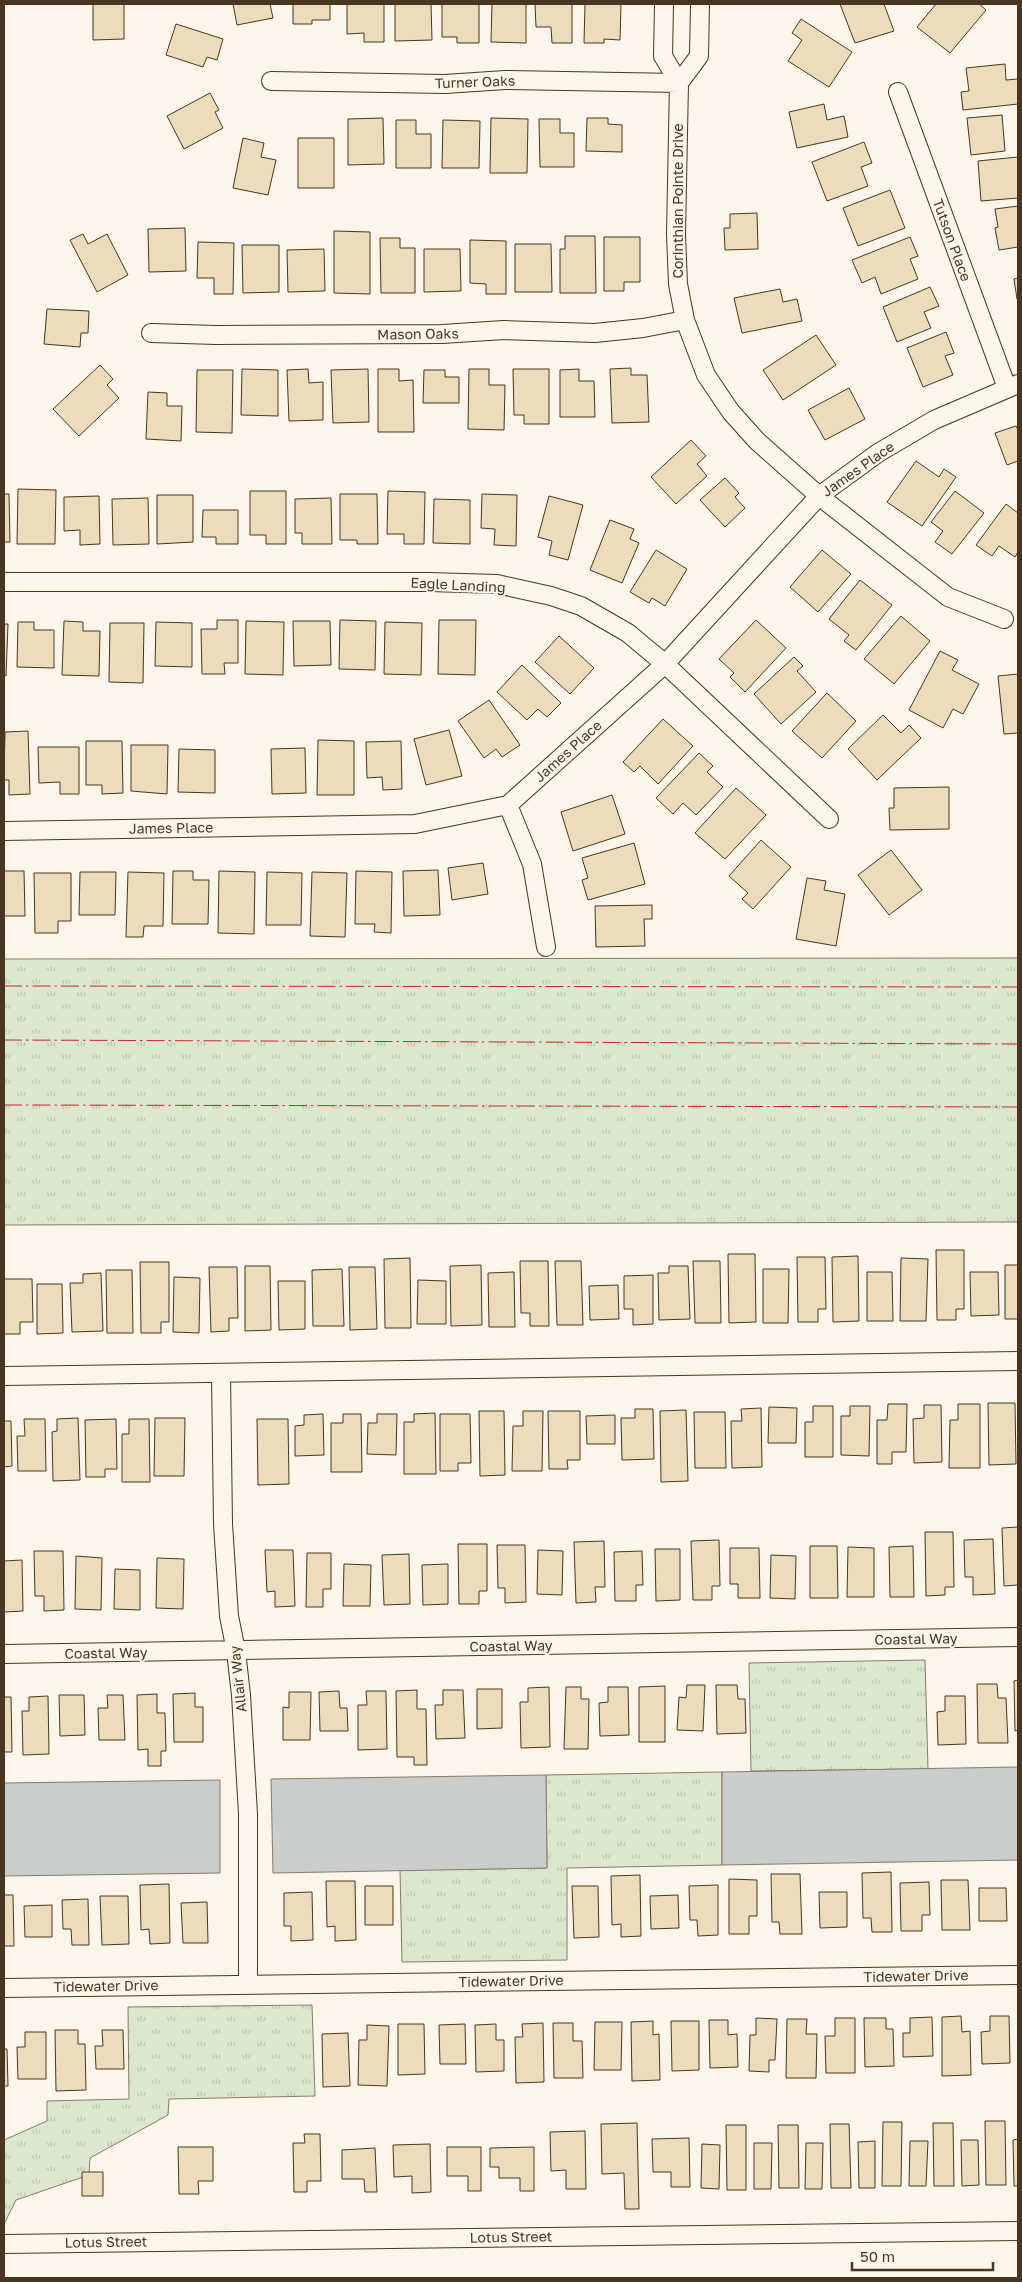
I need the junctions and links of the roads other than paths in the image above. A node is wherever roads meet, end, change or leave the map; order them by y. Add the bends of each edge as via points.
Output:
1 (664, 4) edge
2 (700, 4) edge
3 (271, 81) dead end
4 (679, 83) junction
5 (898, 92) dead end
6 (685, 320) junction
7 (151, 332) dead end
8 (1012, 386) edge
9 (819, 496) junction
10 (4, 582) edge
11 (1004, 619) dead end
12 (665, 664) junction
13 (508, 805) junction
14 (829, 819) dead end
15 (4, 831) edge
16 (546, 947) dead end
17 (1018, 1361) edge
18 (221, 1374) junction
19 (4, 1376) edge
20 (1018, 1637) edge
21 (236, 1651) junction
22 (4, 1654) edge
23 (1018, 1975) edge
24 (248, 1984) junction
25 (4, 1988) edge
26 (1018, 2230) edge
27 (4, 2244) edge

1 - 4 street via 663,56
2 - 4 street via 699,56
3 - 4 street, Turner Oaks
4 - 6 street, Corinthian Pointe Drive via 676,234 678,284
5 - 8 street, Tutson Place
6 - 7 street, Mason Oaks via 595,333 504,330 442,334 216,335
6 - 9 street, Corinthian Pointe Drive via 706,375 731,412 757,441
8 - 9 street, James Place via 934,420 878,453
9 - 11 street, Corinthian Pointe Drive via 948,597
9 - 12 street, James Place
10 - 12 street, Eagle Landing via 497,584 581,606 628,633
12 - 13 street, James Place
12 - 14 street, Eagle Landing
13 - 15 street, James Place via 415,824
13 - 16 street via 532,864
17 - 18 street
18 - 19 street
18 - 21 street, Allair Way via 223,1524 229,1616
20 - 21 street, Coastal Way
21 - 22 street, Coastal Way
21 - 24 street, Allair Way via 248,1814
23 - 24 street, Tidewater Drive
24 - 25 street, Tidewater Drive
26 - 27 street, Lotus Street

